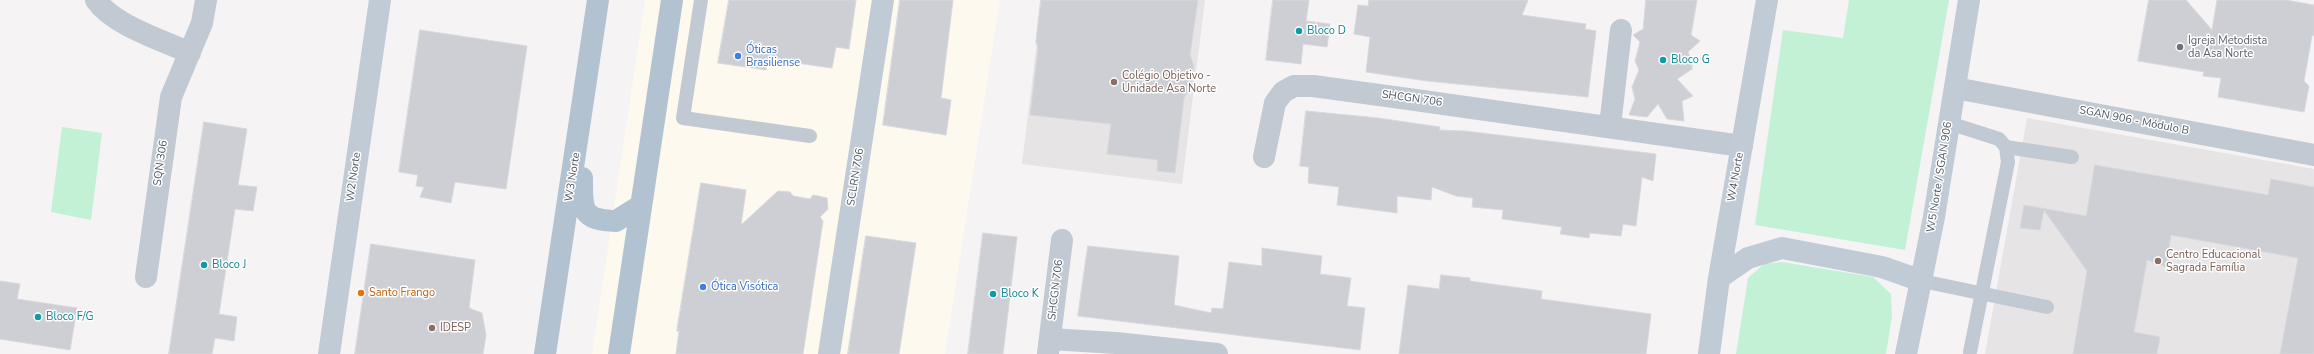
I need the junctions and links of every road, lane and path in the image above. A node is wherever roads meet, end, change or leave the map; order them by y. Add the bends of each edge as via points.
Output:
1 (96, 0) edge
2 (206, 0) edge
3 (380, 0) edge
4 (598, 0) edge
5 (672, 0) edge
6 (701, 0) edge
7 (883, 0) edge
8 (1767, 0) edge
9 (1969, 0) edge
10 (1621, 30) dead end
11 (190, 53) junction
12 (1955, 88) junction
13 (582, 119) junction
14 (1949, 123) junction
15 (1610, 126) junction
16 (810, 136) dead end
17 (1742, 146) junction
18 (2006, 147) junction
19 (2314, 155) edge
20 (1264, 157) dead end
21 (2072, 157) dead end
22 (640, 206) junction
23 (1062, 240) dead end
24 (146, 277) dead end
25 (1719, 278) junction
26 (1922, 281) junction
27 (1982, 292) junction
28 (2047, 308) dead end
29 (1049, 347) edge
30 (1970, 352) dead end
31 (329, 354) edge
32 (545, 354) edge
33 (619, 354) edge
34 (829, 354) edge
35 (1217, 354) edge
36 (1709, 354) edge
37 (1906, 354) edge

1 - 11 street via 121,21
2 - 11 street, SQN 306 via 202,23
3 - 31 main road, W2 Norte
4 - 13 main road, W3 Norte
5 - 22 main road
6 - 16 lane via 683,118
7 - 34 main road, SCLRN 706
8 - 17 main road, W4 Norte
9 - 12 main road, W5 Norte / SGAN 906
10 - 15 street
11 - 24 street, SQN 306 via 171,97
12 - 14 main road, W5 Norte / SGAN 906
12 - 19 street, SGAN 906 - Módulo B
13 - 22 main road via 582,207 594,218 616,222
13 - 32 main road, W3 Norte
14 - 18 lane via 2000,139
14 - 26 main road, W5 Norte / SGAN 906
15 - 17 street, SHCGN 706
15 - 20 street, SHCGN 706 via 1313,86 1294,86 1283,92 1275,103
17 - 25 main road, W4 Norte
18 - 21 lane
18 - 27 lane via 2008,162
22 - 33 main road
23 - 29 street, SHCGN 706
25 - 26 main road via 1748,258 1782,248 1882,267
25 - 36 main road, W4 Norte
26 - 27 lane
26 - 37 main road, W5 Norte / SGAN 906
27 - 28 lane
27 - 30 lane
29 - 35 street, SHCGN 706 via 1116,343

